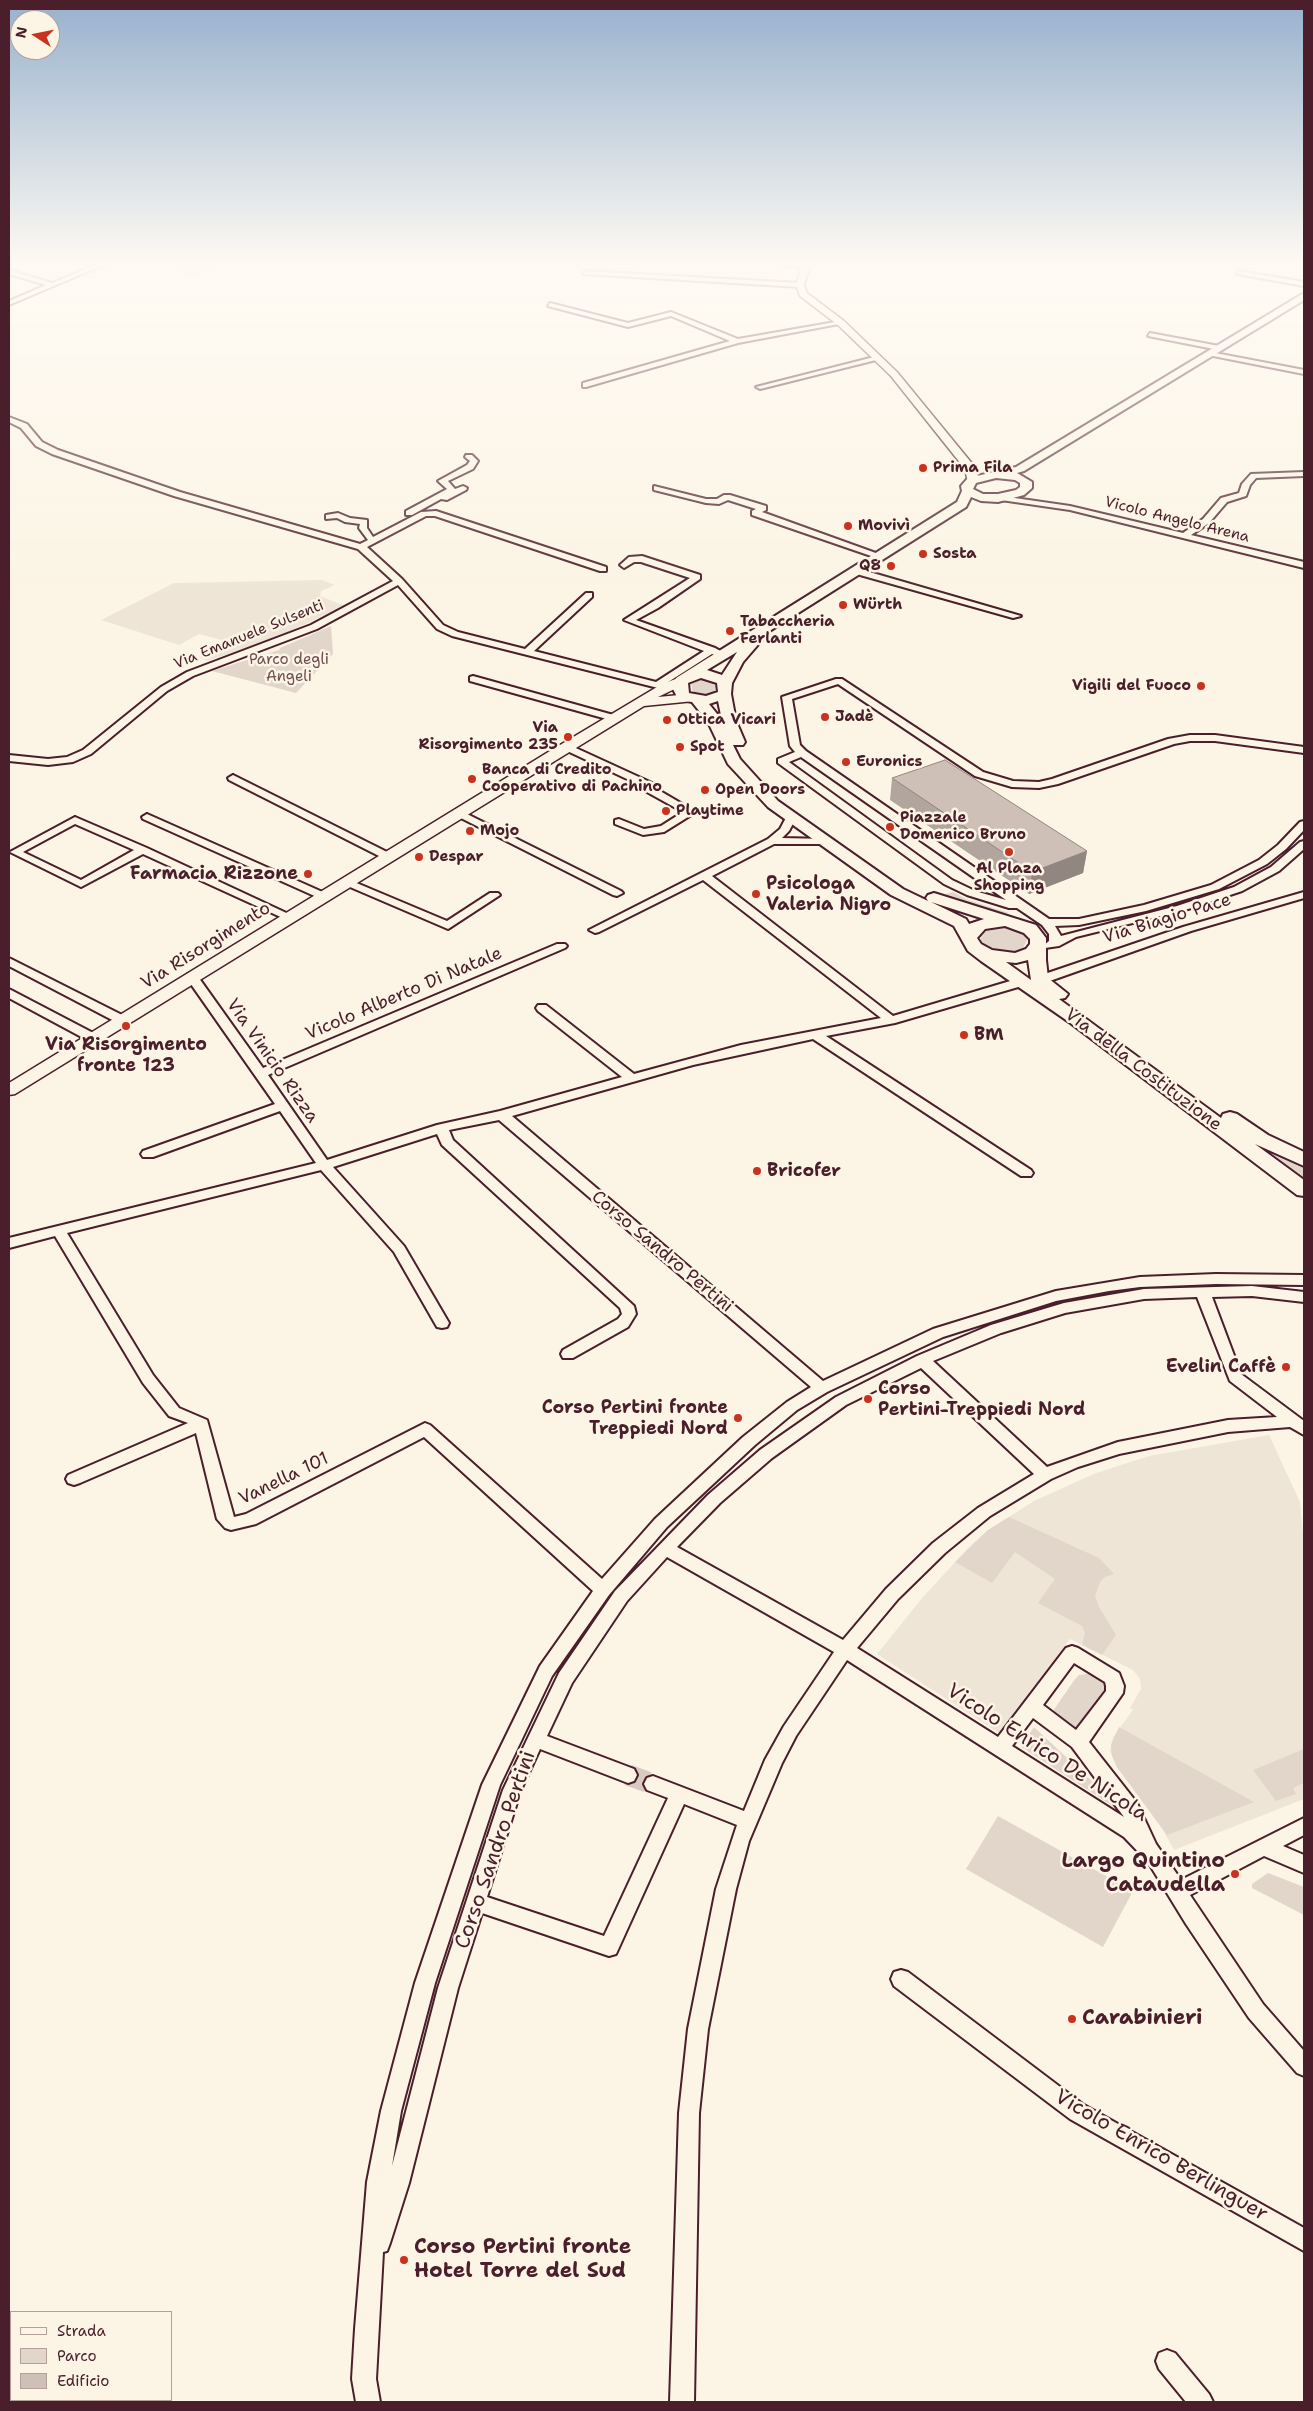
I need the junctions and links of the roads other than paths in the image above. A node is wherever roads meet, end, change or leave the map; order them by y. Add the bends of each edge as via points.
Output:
1 (619, 376) edge
2 (807, 376) edge
3 (894, 376) edge
4 (1174, 376) edge
5 (586, 385) dead end
6 (760, 387) dead end
7 (9, 419) edge
8 (1067, 441) junction
9 (469, 457) dead end
10 (970, 468) junction
11 (1304, 474) edge
12 (998, 475) junction
13 (970, 486) junction
14 (1025, 486) junction
15 (463, 488) dead end
16 (657, 488) dead end
17 (999, 498) junction
18 (1043, 502) junction
19 (329, 517) dead end
20 (914, 535) junction
21 (369, 536) junction
22 (1184, 536) junction
23 (357, 546) junction
24 (880, 556) junction
25 (1304, 565) edge
26 (624, 566) dead end
27 (603, 569) dead end
28 (856, 571) junction
29 (399, 581) junction
30 (589, 596) dead end
31 (785, 615) junction
32 (1016, 616) dead end
33 (527, 652) junction
34 (717, 652) junction
35 (474, 679) dead end
36 (684, 679) junction
37 (661, 686) junction
38 (724, 688) junction
39 (694, 699) junction
40 (629, 710) junction
41 (614, 718) junction
42 (1254, 744) junction
43 (567, 747) junction
44 (1304, 750) edge
45 (802, 753) junction
46 (9, 758) edge
47 (1304, 759) edge
48 (234, 778) dead end
49 (864, 796) junction
50 (840, 804) junction
51 (459, 813) junction
52 (792, 816) junction
53 (146, 817) dead end
54 (619, 822) dead end
55 (1304, 824) edge
56 (772, 841) junction
57 (828, 842) junction
58 (1304, 844) edge
59 (12, 850) edge
60 (143, 850) junction
61 (389, 857) junction
62 (704, 875) junction
63 (347, 882) junction
64 (617, 893) dead end
65 (494, 895) dead end
66 (1304, 895) edge
67 (323, 896) junction
68 (289, 917) junction
69 (1017, 918) junction
70 (1043, 921) junction
71 (595, 930) dead end
72 (975, 944) junction
73 (561, 946) dead end
74 (1041, 948) junction
75 (9, 961) edge
76 (192, 977) junction
77 (1040, 980) junction
78 (1021, 982) junction
79 (9, 993) edge
80 (542, 1008) dead end
81 (122, 1020) junction
82 (891, 1020) junction
83 (816, 1035) junction
84 (93, 1038) junction
85 (260, 1074) junction
86 (630, 1077) junction
87 (9, 1090) edge
88 (282, 1106) junction
89 (502, 1115) junction
90 (442, 1128) junction
91 (148, 1154) dead end
92 (1304, 1160) edge
93 (324, 1165) junction
94 (1026, 1173) dead end
95 (1304, 1190) edge
96 (58, 1230) junction
97 (9, 1243) edge
98 (1304, 1280) edge
99 (1202, 1291) junction
100 (1304, 1297) edge
101 (442, 1322) dead end
102 (568, 1354) dead end
103 (922, 1360) junction
104 (822, 1388) junction
105 (202, 1424) junction
106 (1299, 1425) edge
107 (1045, 1475) junction
108 (74, 1480) dead end
109 (665, 1548) junction
110 (604, 1590) junction
111 (845, 1650) junction
112 (1032, 1707) junction
113 (535, 1739) junction
114 (1078, 1742) junction
115 (1000, 1748) junction
116 (628, 1775) tunnel mouth
117 (652, 1784) tunnel mouth
118 (680, 1794) junction
119 (748, 1820) junction
120 (1304, 1826) edge
121 (1263, 1848) junction
122 (1155, 1856) junction
123 (1304, 1864) edge
124 (1177, 1892) junction
125 (476, 1902) junction
126 (901, 1979) dead end
127 (1304, 2066) edge
128 (1304, 2240) edge
129 (372, 2265) junction
130 (1167, 2361) dead end
131 (368, 2402) edge
132 (682, 2402) edge
133 (1201, 2402) edge

1 - 5 street
2 - 6 street
3 - 10 street
4 - 8 main road
7 - 23 street via 24,426 39,444 55,452 177,494
8 - 12 main road via 1020,469
8 - 14 main road via 1028,471
9 - 21 street via 474,461 470,466 442,481 450,487 447,493
10 - 12 street
10 - 13 street via 974,476
11 - 22 street via 1254,476 1242,494 1224,500 1206,520
12 - 13 main road
12 - 14 main road via 1018,477
13 - 17 main road via 982,497
13 - 20 main road via 962,504
14 - 17 main road via 1014,495
14 - 18 street via 1032,498
15 - 21 street
16 - 24 street via 706,501 719,502 727,497 763,508 754,513
17 - 18 street
17 - 20 main road via 970,505 942,523
18 - 22 street, Vicolo Angelo Arena
19 - 21 street via 338,514 348,520 364,522
20 - 24 main road
21 - 23 street
22 - 25 street, Vicolo Angelo Arena
23 - 27 street via 424,514 436,513
23 - 29 street
24 - 28 main road
26 - 34 street via 632,559 642,559 697,577 629,620
28 - 31 main road
28 - 32 street
29 - 33 street via 440,627 455,634
29 - 46 street, Via Emanuele Sulsenti via 314,627 190,674 164,689 87,752 54,762
30 - 33 street
31 - 34 main road
31 - 38 main road via 737,660
33 - 37 street
34 - 36 main road
34 - 37 street
35 - 41 street
36 - 37 street
36 - 38 main road via 700,674 712,675
36 - 39 main road, Via della Costituzione via 679,686 681,693
37 - 40 street
38 - 39 main road via 714,699
38 - 69 main road via 729,720 747,760 783,798 916,891
39 - 40 street via 662,700
39 - 52 main road, Via della Costituzione via 715,721 733,761 774,804
40 - 41 street, Via Risorgimento
41 - 43 street, Via Risorgimento
42 - 44 street
42 - 45 street via 1208,738 1180,739 1054,782 1018,785 979,774 839,681 787,697 795,746
42 - 47 street
43 - 51 street, Via Risorgimento
43 - 54 street via 648,785 651,790 692,812 664,829 643,832
45 - 49 street
45 - 50 street via 782,761
48 - 61 street
49 - 50 street
49 - 69 street
50 - 69 street via 948,882 985,898
51 - 61 street, Via Risorgimento
51 - 64 street
52 - 56 street via 784,831
52 - 57 main road, Via della Costituzione
53 - 67 street
55 - 70 street via 1262,862 1215,887 1088,920
56 - 57 street
56 - 62 street
57 - 72 main road, Via della Costituzione via 897,892 960,923
58 - 74 street via 1275,869 1238,889 1181,908 1072,935
59 - 60 street via 76,820
59 - 60 street via 82,884
60 - 68 street
61 - 63 street, Via Risorgimento
62 - 71 street
62 - 82 street
63 - 65 street via 448,926
63 - 67 street, Via Risorgimento
66 - 77 street, Via Biagio Pace via 1187,929
67 - 68 street, Via Risorgimento
68 - 76 street, Via Risorgimento
69 - 70 street
69 - 72 main road via 975,927
69 - 74 main road via 1038,938
70 - 74 street via 1055,934
72 - 74 main road via 1006,958
72 - 78 main road, Via della Costituzione
73 - 85 street, Vicolo Alberto Di Natale
74 - 77 main road via 1037,971
75 - 81 street
76 - 81 street, Via Risorgimento
76 - 85 street, Via Vinicio Rizza
77 - 92 main road, Via della Costituzione via 1246,1130
78 - 82 street
78 - 95 main road, Via della Costituzione
79 - 84 street
80 - 86 street
81 - 84 street, Via Risorgimento
82 - 83 street
83 - 86 street via 742,1049
83 - 94 street
84 - 87 street, Via Risorgimento
85 - 88 street, Via Vinicio Rizza
86 - 89 street
88 - 91 street
88 - 93 street, Via Vinicio Rizza
89 - 90 street
89 - 104 street, Corso Sandro Pertini
90 - 93 street
90 - 102 street via 447,1142 628,1306 629,1314 623,1323
93 - 96 street
93 - 101 street, Via Vinicio Rizza via 399,1249
96 - 97 street
96 - 105 street via 148,1379 174,1412
98 - 104 street, Corso Sandro Pertini via 1140,1282 1056,1296 938,1334
99 - 100 street, Corso Sandro Pertini via 1252,1291
99 - 103 street, Corso Sandro Pertini via 1144,1294 1064,1308 996,1329
99 - 106 street via 1235,1377
103 - 107 street
103 - 109 street, Corso Sandro Pertini via 841,1401 766,1454
104 - 110 street, Corso Sandro Pertini via 785,1412 696,1488 661,1523
105 - 108 street
105 - 110 street, Vanella 101 via 225,1519 231,1524 250,1520 425,1429
106 - 107 street via 1228,1426 1118,1448
107 - 111 street via 984,1512 938,1548 892,1594
109 - 111 street, Vicolo Enrico De Nicola
109 - 113 street, Corso Sandro Pertini via 621,1596 593,1635 565,1678
110 - 129 street, Corso Sandro Pertini via 546,1671 491,1784 425,1983 391,2111 378,2182
111 - 115 street, Vicolo Enrico De Nicola
111 - 119 street via 790,1731
112 - 114 street
112 - 114 street via 1072,1653 1113,1678 1114,1693
112 - 115 street
113 - 116 street
113 - 125 street, Corso Sandro Pertini via 512,1790
114 - 122 street via 1130,1809
115 - 122 street, Vicolo Enrico De Nicola via 1131,1831
117 - 118 street
118 - 119 street
118 - 125 street via 609,1947
119 - 132 street via 726,1889 694,2060 689,2113
120 - 121 street
121 - 123 street
121 - 124 street
122 - 124 street, Vicolo Enrico De Nicola
124 - 127 street, Vicolo Enrico De Nicola via 1256,2011
125 - 129 street, Corso Sandro Pertini via 448,1988 398,2183
126 - 128 street, Vicolo Enrico Berlinguer via 1077,2112
129 - 131 street, Corso Sandro Pertini via 364,2379
130 - 133 street

